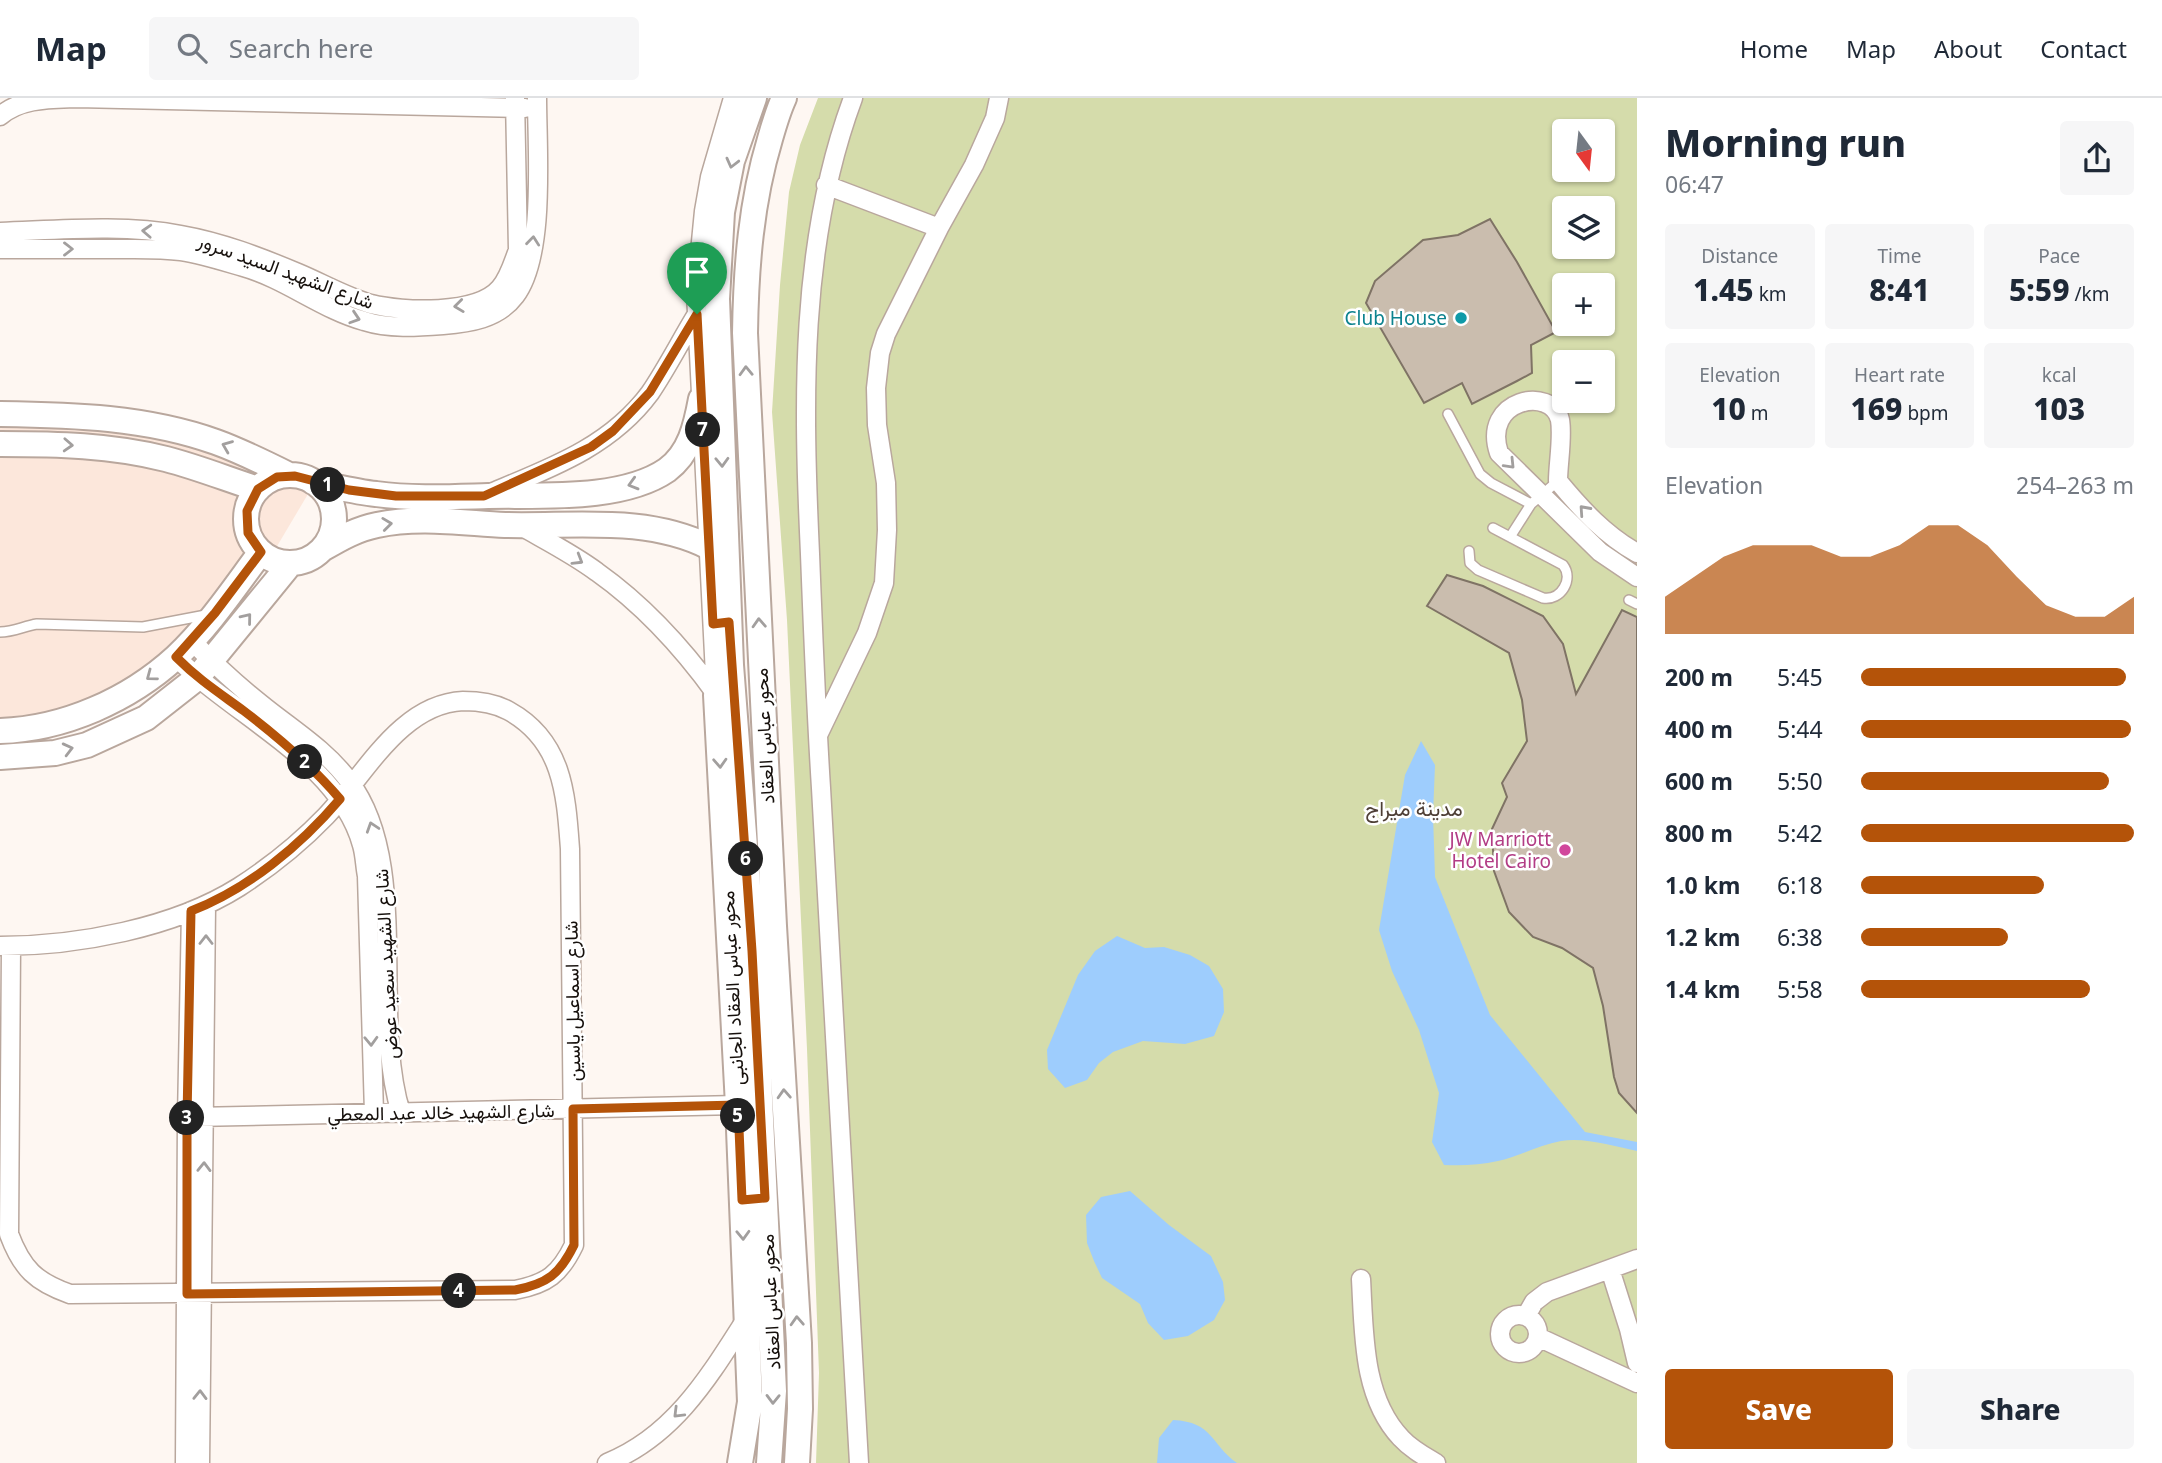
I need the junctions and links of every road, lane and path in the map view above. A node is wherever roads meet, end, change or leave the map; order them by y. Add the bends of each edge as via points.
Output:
1 (733, 98) edge
2 (754, 98) edge
3 (784, 98) edge
4 (853, 98) edge
5 (999, 98) edge
6 (107, 99) edge
7 (20, 101) edge
8 (540, 101) edge
9 (515, 103) edge
10 (0, 116) edge
11 (826, 185) junction
12 (939, 228) junction
13 (0, 232) edge
14 (182, 243) junction
15 (0, 249) edge
16 (697, 314) junction
17 (710, 399) junction
18 (0, 414) edge
19 (1448, 414) dead end
20 (0, 444) edge
21 (301, 478) junction
22 (1558, 481) junction
23 (258, 489) junction
24 (484, 496) junction
25 (1537, 499) junction
26 (519, 525) junction
27 (1493, 528) dead end
28 (1510, 537) junction
29 (709, 547) junction
30 (324, 548) junction
31 (1469, 551) dead end
32 (261, 552) junction
33 (1637, 553) edge
34 (291, 563) junction
35 (1637, 577) edge
36 (215, 613) junction
37 (721, 623) junction
38 (0, 632) edge
39 (184, 648) junction
40 (204, 670) junction
41 (716, 695) junction
42 (0, 731) edge
43 (818, 736) junction
44 (0, 757) edge
45 (352, 784) junction
46 (340, 799) junction
47 (198, 908) junction
48 (762, 924) junction
49 (5, 946) edge
50 (777, 980) junction
51 (755, 994) junction
52 (738, 1105) junction
53 (573, 1109) junction
54 (374, 1113) junction
55 (401, 1113) junction
56 (196, 1117) junction
57 (753, 1199) junction
58 (1637, 1259) edge
59 (1610, 1269) junction
60 (1361, 1279) dead end
61 (194, 1294) junction
62 (1526, 1315) junction
63 (746, 1319) junction
64 (1538, 1337) junction
65 (1637, 1363) edge
66 (1637, 1383) edge
67 (185, 1463) edge
68 (200, 1463) edge
69 (607, 1463) edge
70 (740, 1463) edge
71 (769, 1463) edge
72 (797, 1463) edge
73 (859, 1463) edge
74 (1436, 1463) edge

1 - 16 street, محور عباس العقاد الجانبى via 704,211
2 -> 17 street, محور عباس العقاد via 732,161 722,212
48 -> 3 street, محور عباس العقاد via 746,276 762,164
4 - 11 street
5 - 12 street via 974,165
6 - 7 street
6 - 9 street
7 - 10 street
8 - 9 street
14 -> 8 street, شارع الشهيد السيد سرور via 280,281 338,313 366,322 420,327 467,323 494,314 514,298 533,250
9 -> 14 street, شارع الشهيد السيد سرور via 518,250 499,289 482,301 413,309 371,304 265,260
11 - 12 street
11 - 43 street via 807,325 805,403
12 - 43 street via 880,353 876,400 886,483 884,583 867,633
14 -> 13 street, شارع الشهيد السيد سرور via 138,230
15 -> 14 street, شارع الشهيد السيد سرور
16 - 17 street, محور عباس العقاد الجانبى
16 - 24 street via 650,392 613,431 591,447
17 -> 24 street via 687,449 667,469 641,482 563,494
17 - 29 street, محور عباس العقاد الجانبى
17 -> 37 street, محور عباس العقاد
21 -> 18 street via 215,441 153,425 80,416
19 - 25 lane via 1480,474 1491,483
20 -> 23 street via 64,444 133,452
21 - 23 street via 267,482
21 - 24 street via 396,496
21 - 30 street via 330,500 334,512
22 - 25 lane
22 -> 25 street via 1560,420 1555,411 1537,401 1507,410 1495,429 1499,453
33 -> 22 street via 1597,525
23 - 32 street via 246,522
25 - 28 lane
25 - 35 street
26 - 29 street via 617,525 673,533
30 -> 26 street via 357,529 380,524
26 -> 41 street via 630,597 662,627
27 - 28 lane
28 - 31 lane via 1567,569 1559,594 1542,598 1478,570 1470,563
29 - 37 street, محور عباس العقاد الجانبى
30 - 34 street
32 - 34 street
32 - 36 street
40 -> 34 street
36 - 38 lane via 144,626 37,624
36 - 39 street
37 - 41 street, محور عباس العقاد الجانبى
37 - 48 street, محور عباس العقاد
39 - 40 street, شارع الشهيد سعيد عوض
39 -> 42 street via 149,678 105,705 56,722
44 -> 40 street via 55,753 107,737 146,718
40 - 45 street, شارع الشهيد سعيد عوض via 326,754
40 - 46 street, شارع الشهيد سعيد عوض via 242,710 320,775
41 -> 52 street, محور عباس العقاد الجانبى
43 - 73 street
45 - 46 street, شارع اسماعيل ياسين
45 - 53 street, شارع اسماعيل ياسين via 405,724 451,702 501,707 542,737 555,759 566,802 570,849
55 -> 45 street, شارع الشهيد سعيد عوض via 390,1053 383,878 368,814
46 - 47 street, شارع اسماعيل ياسين via 269,866
46 -> 54 street, شارع الشهيد سعيد عوض via 362,844 367,876
47 - 49 street, شارع اسماعيل ياسين via 132,929 72,941
47 - 56 street
48 - 50 street, محور عباس العقاد
48 - 51 street, محور عباس العقاد
49 - 61 street, شارع اسماعيل ياسين via 8,1212 9,1234 17,1255 31,1273 70,1294
50 - 51 street via 768,978
72 -> 50 street, محور عباس العقاد via 799,1343
51 - 57 street, محور عباس العقاد
52 - 53 street, شارع الشهيد خالد عبد المعطي
52 - 57 street, محور عباس العقاد الجانبى
53 - 55 street, شارع الشهيد خالد عبد المعطي
53 - 61 street, شارع اسماعيل ياسين via 574,1245 552,1277 534,1286 515,1290
54 - 55 street, شارع الشهيد خالد عبد المعطي
54 - 56 street, شارع الشهيد خالد عبد المعطي
56 - 61 street
57 -> 63 street, محور عباس العقاد الجانبى
57 -> 71 street, محور عباس العقاد via 774,1391
58 - 59 street
59 - 62 street via 1547,1293
59 - 65 street
60 - 74 street via 1366,1352 1375,1392 1400,1438
61 - 67 street
68 -> 61 street
62 - 64 street via 1536,1324
62 - 64 street via 1507,1319 1500,1330 1502,1343 1519,1353 1531,1349
63 -> 69 street via 701,1388 678,1414 650,1438
63 - 70 street, محور عباس العقاد الجانبى via 750,1402
64 - 66 street

